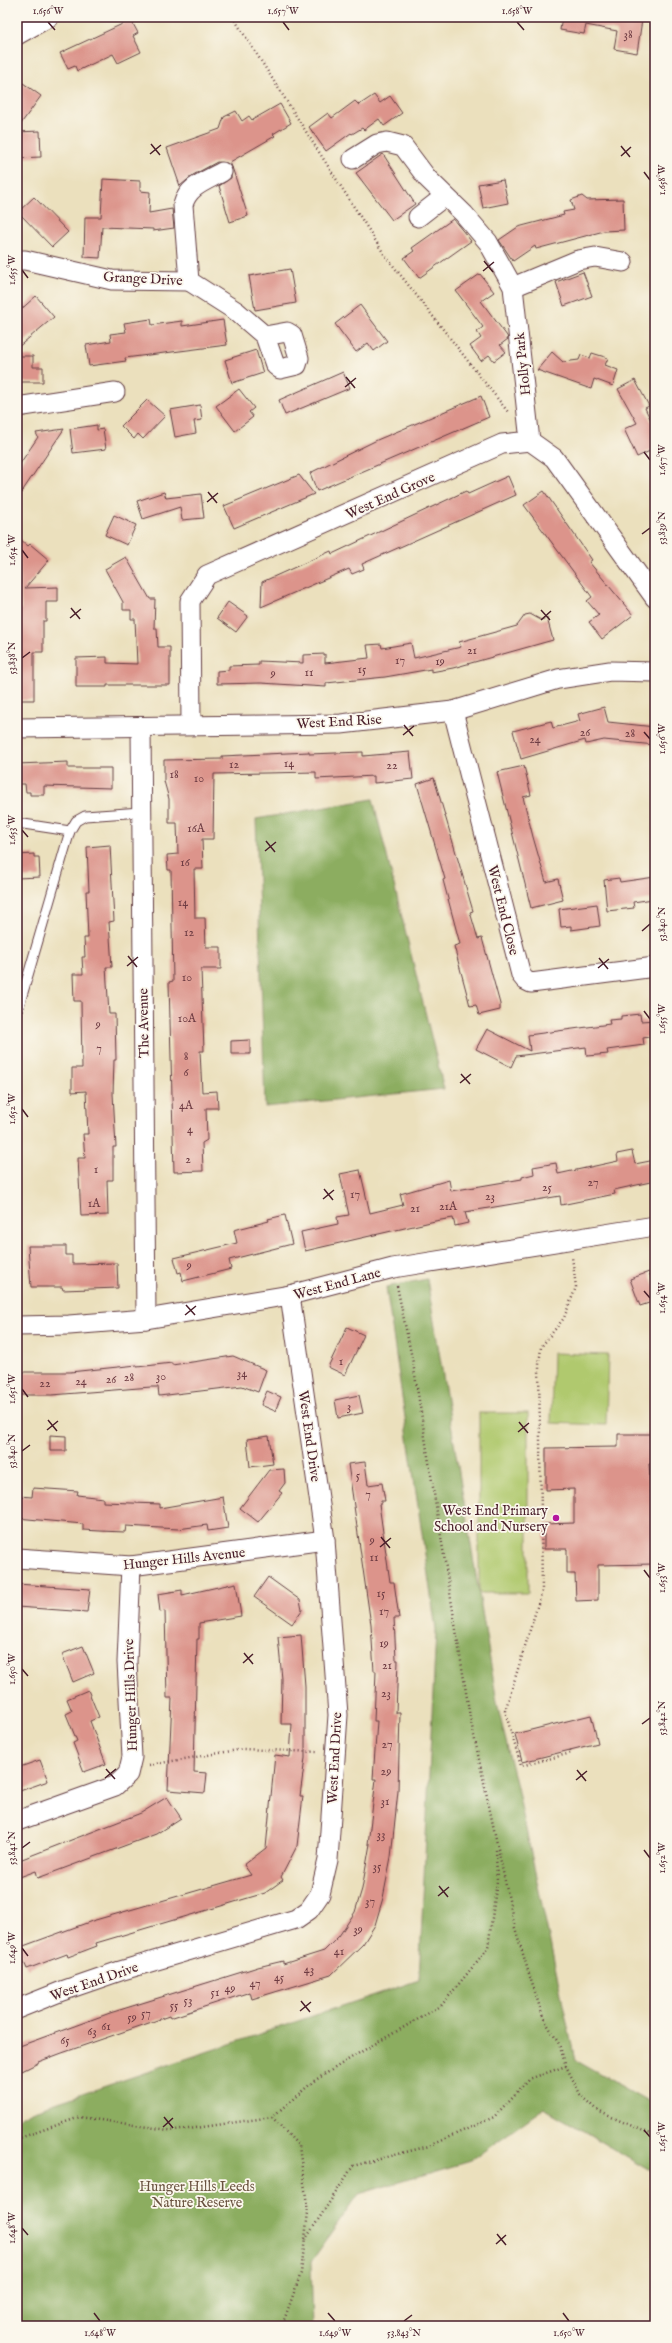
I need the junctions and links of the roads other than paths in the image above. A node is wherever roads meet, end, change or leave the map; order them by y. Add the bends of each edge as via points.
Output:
1 (49, 17) edge
2 (17, 35) edge
3 (353, 159) dead end
4 (222, 172) dead end
5 (445, 196) junction
6 (418, 217) dead end
7 (17, 260) edge
8 (623, 262) dead end
9 (189, 281) junction
10 (513, 287) junction
11 (265, 336) dead end
12 (115, 392) dead end
13 (17, 407) edge
14 (530, 441) junction
15 (655, 598) edge
16 (655, 672) edge
17 (453, 711) junction
18 (191, 724) junction
19 (141, 726) junction
20 (17, 728) edge
21 (142, 812) junction
22 (17, 823) edge
23 (70, 831) junction
24 (655, 966) edge
25 (17, 1013) edge
26 (655, 1226) edge
27 (290, 1295) junction
28 (146, 1319) junction
29 (17, 1326) edge
30 (326, 1540) junction
31 (17, 1558) edge
32 (131, 1566) junction
33 (17, 1821) edge
34 (17, 2009) edge

1 - 2 street
3 - 5 street, Holly Park via 377,144 396,143 406,150 427,178
4 - 9 street, Grange Drive via 192,188 185,196 183,205
5 - 6 street
5 - 10 street, Holly Park via 488,242
7 - 9 street, Grange Drive via 112,280
8 - 10 street via 595,257 578,260
9 - 11 street via 236,310
10 - 14 street, Holly Park
12 - 13 street
14 - 15 street via 554,458
14 - 18 street, West End Grove via 502,444 207,575 190,601
16 - 17 street, West End Rise via 610,671 558,679
17 - 18 street, West End Rise via 341,724
17 - 24 street, West End Close via 521,975 531,983
18 - 19 street, West End Rise
19 - 20 street, West End Rise
19 - 21 street, The Avenue
21 - 23 lane via 86,816 76,821
21 - 28 street, The Avenue
22 - 23 lane
23 - 25 lane
26 - 27 street, West End Lane via 393,1268
27 - 28 street, West End Lane
27 - 30 street, West End Drive
28 - 29 street, West End Lane
30 - 32 street, Hunger Hills Avenue
30 - 34 street, West End Drive via 338,1715 328,1860 320,1894 309,1910 296,1919 120,1971
31 - 32 street, Hunger Hills Avenue
32 - 33 street, Hunger Hills Drive via 127,1662 131,1765 128,1774 115,1786

